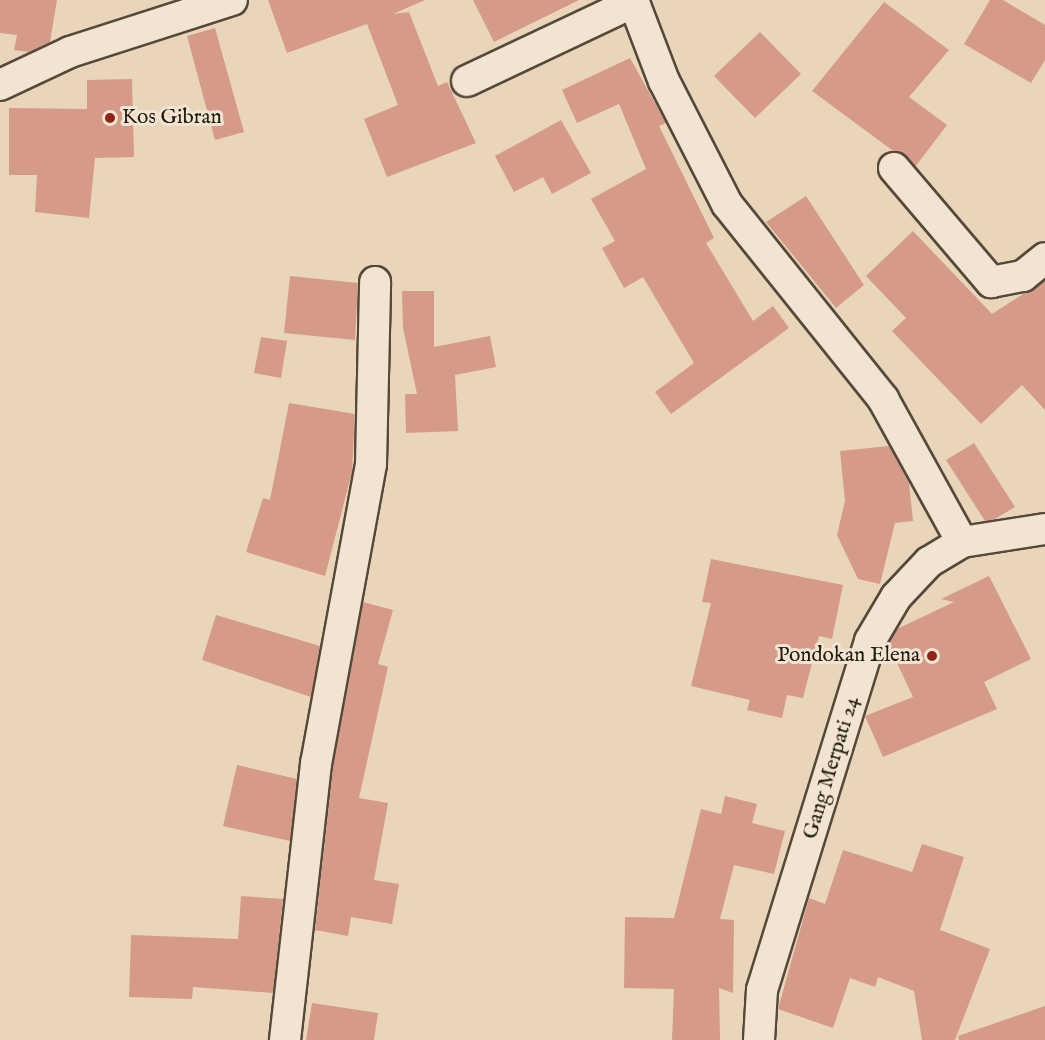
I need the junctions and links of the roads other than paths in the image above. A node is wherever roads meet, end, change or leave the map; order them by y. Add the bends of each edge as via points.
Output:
1 (232, 0) edge
2 (633, 1) edge
3 (467, 81) dead end
4 (0, 85) edge
5 (894, 168) dead end
6 (1045, 258) edge
7 (375, 282) dead end
8 (1045, 528) edge
9 (962, 542) junction
10 (285, 1040) edge
11 (759, 1040) edge

1 - 4 street via 70,52
2 - 3 street
2 - 9 street via 664,81 721,194 757,248 883,399
5 - 6 street via 991,282 1023,276
7 - 10 street via 371,464 316,764
8 - 9 street, Gang Merpati 24
9 - 11 street, Gang Merpati 24 via 921,571 896,597 870,641 762,990

